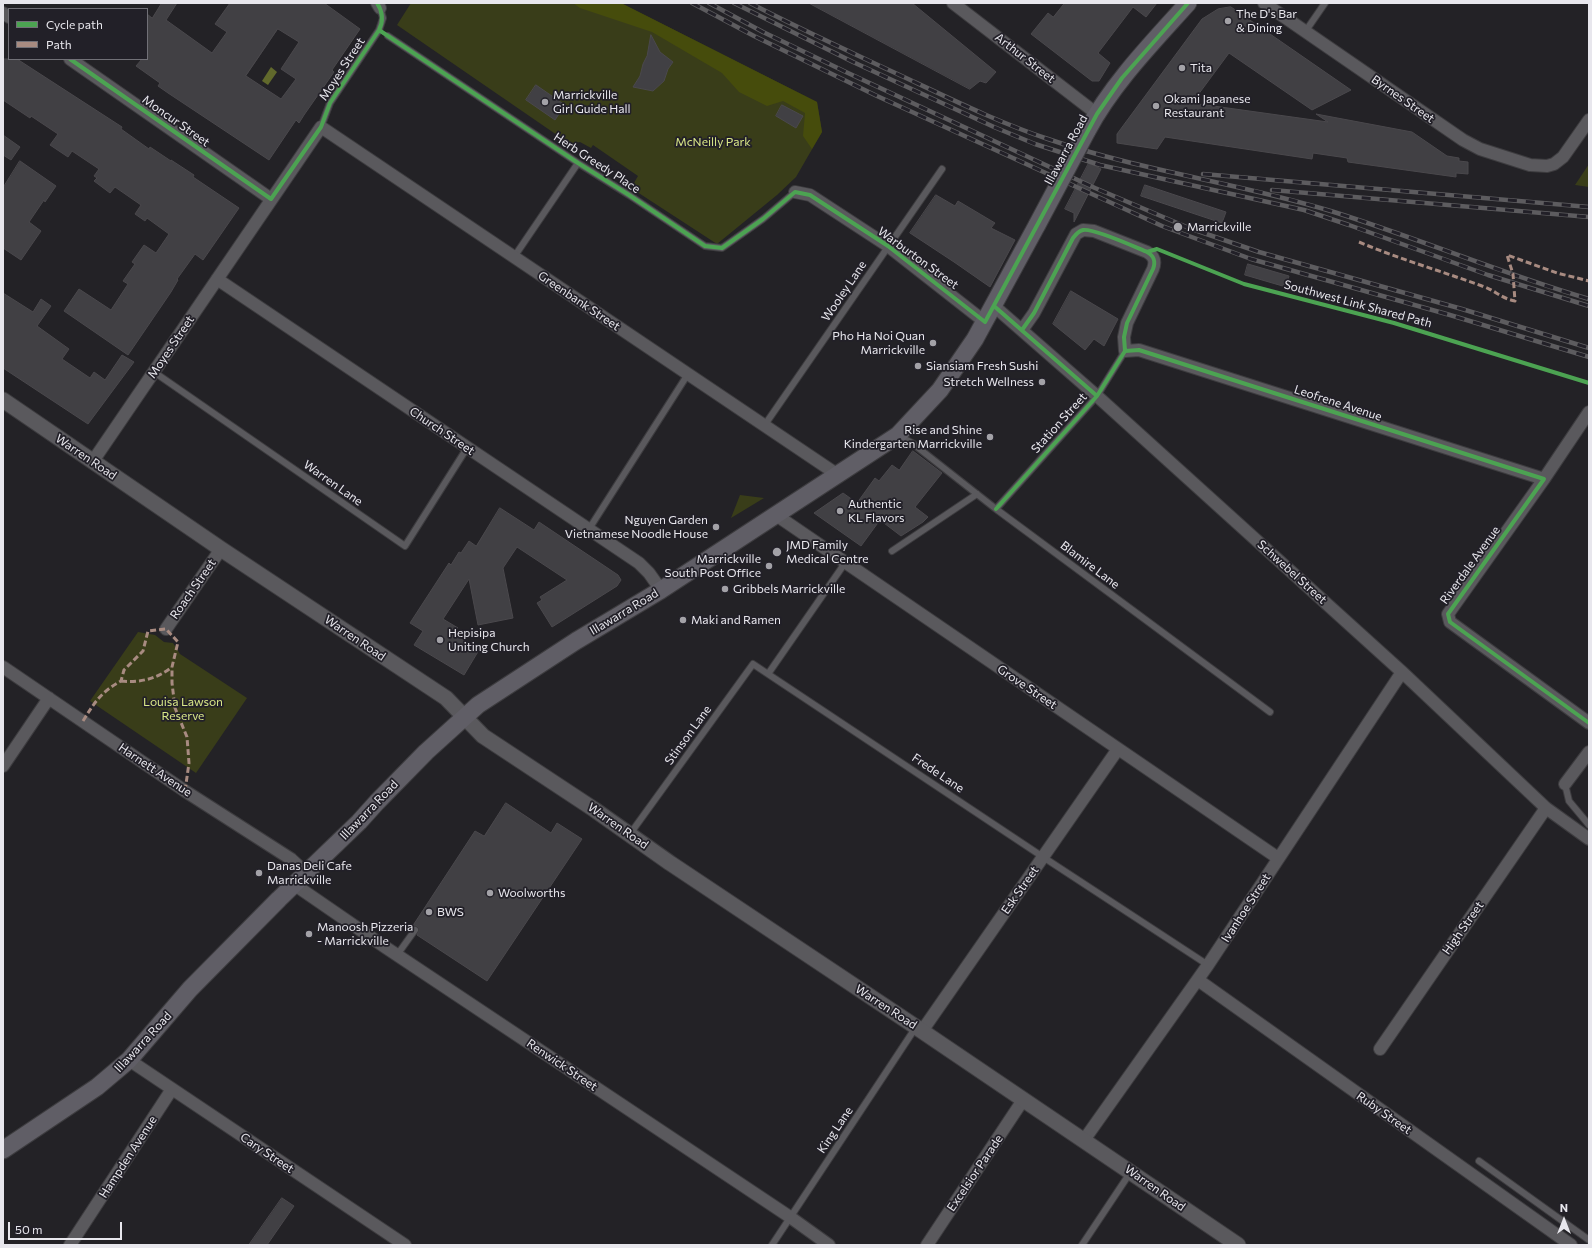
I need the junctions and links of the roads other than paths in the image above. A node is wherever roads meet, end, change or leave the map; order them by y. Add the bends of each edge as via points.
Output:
1 (952, 3) edge
2 (1188, 3) edge
3 (1264, 3) edge
4 (1325, 3) edge
5 (379, 6) edge
6 (1305, 32) junction
7 (388, 36) dead end
8 (71, 60) edge
9 (1097, 114) junction
10 (1589, 120) edge
11 (321, 127) junction
12 (578, 163) junction
13 (942, 168) dead end
14 (795, 192) joint
15 (272, 199) junction
16 (888, 246) junction
17 (514, 257) junction
18 (217, 279) junction
19 (994, 306) junction
20 (985, 322) junction
21 (1022, 330) junction
22 (1125, 351) junction
23 (154, 372) junction
24 (688, 374) junction
25 (1097, 396) junction
26 (3, 400) edge
27 (1589, 412) edge
28 (764, 426) junction
29 (898, 435) junction
30 (467, 448) junction
31 (93, 461) junction
32 (838, 475) junction
33 (1544, 479) junction
34 (977, 494) junction
35 (996, 509) junction
36 (776, 515) junction
37 (588, 529) junction
38 (221, 549) junction
39 (892, 551) dead end
40 (845, 563) junction
41 (661, 590) junction
42 (166, 629) dead end
43 (3, 667) edge
44 (1402, 672) junction
45 (768, 674) junction
46 (49, 698) junction
47 (1270, 712) dead end
48 (464, 717) junction
49 (1589, 723) edge
50 (1118, 749) junction
51 (1589, 752) edge
52 (3, 766) edge
53 (1565, 784) joint
54 (1546, 808) junction
55 (1589, 825) edge
56 (630, 834) junction
57 (1589, 839) edge
58 (1043, 857) junction
59 (1278, 858) junction
60 (301, 879) junction
61 (414, 930) dead end
62 (397, 955) junction
63 (1208, 965) junction
64 (1198, 980) junction
65 (919, 1029) junction
66 (1380, 1049) dead end
67 (129, 1060) junction
68 (172, 1089) junction
69 (1023, 1100) junction
70 (1084, 1140) junction
71 (3, 1150) edge
72 (1479, 1161) dead end
73 (1131, 1171) junction
74 (790, 1217) junction
75 (1572, 1227) junction
76 (1589, 1240) edge
77 (1567, 1242) edge
78 (70, 1245) edge
79 (405, 1245) edge
80 (772, 1245) edge
81 (829, 1245) edge
82 (927, 1245) edge
83 (1082, 1245) edge
84 (1238, 1245) edge

1 - 9 street, Arthur Street
2 - 9 main road, Illawarra Road via 1122,78
3 - 6 street, Byrnes Street
4 - 6 lane
5 - 11 lane, Moyes Street via 383,18 379,30 330,103
6 - 10 street, Byrnes Street via 1463,140 1480,149 1530,165 1554,164 1563,157
7 - 12 lane, Herb Greedy Place
8 - 15 street, Moncur Street
9 - 19 main road, Illawarra Road, bridge
11 - 15 street, Moyes Street
11 - 17 street, Greenbank Street
12 - 14 lane, Herb Greedy Place via 705,246 722,248
12 - 17 lane, Herb Greedy Place
13 - 16 lane, Wooley Lane
14 - 16 street, Warburton Street via 810,195
15 - 18 street, Moyes Street
16 - 20 street, Warburton Street
16 - 28 lane, Wooley Lane
17 - 24 street, Greenbank Street
18 - 23 street, Moyes Street
18 - 30 street, Church Street
19 - 20 main road, Illawarra Road
19 - 21 street, Schwebel Street
20 - 29 main road, Illawarra Road via 940,390
21 - 22 street via 1034,313 1074,238 1079,232 1088,230 1147,252 1155,260 1127,323
21 - 25 street, Schwebel Street
22 - 25 lane, Station Street
22 - 33 street, Leofrene Avenue via 1139,350
23 - 30 lane, Warren Lane via 405,546
23 - 31 street, Moyes Street
24 - 28 street, Greenbank Street
24 - 37 lane
25 - 35 lane, Station Street
25 - 44 street, Schwebel Street
26 - 31 street, Warren Road
27 - 33 street, Riverdale Avenue
28 - 32 street, Greenbank Street
29 - 32 main road, Illawarra Road
29 - 34 lane, Blamire Lane
30 - 37 street, Church Street
31 - 38 street, Warren Road
32 - 36 main road, Illawarra Road
33 - 49 street, Riverdale Avenue via 1448,614 1450,622
34 - 35 lane, Blamire Lane
34 - 39 lane
35 - 47 lane, Blamire Lane
36 - 40 street, Grove Street
36 - 41 main road, Illawarra Road
37 - 41 street, Church Street via 639,563
38 - 42 street, Roach Street
38 - 48 street, Warren Road via 446,698
40 - 45 lane
40 - 50 street, Grove Street
41 - 48 main road, Illawarra Road via 576,641 482,702
43 - 46 street, Harnett Avenue
44 - 54 street, Schwebel Street
44 - 59 street, Ivanhoe Street
45 - 56 lane, Stinson Lane via 753,664
45 - 58 lane, Frede Lane
46 - 52 street
46 - 60 street, Harnett Avenue via 185,791 291,859
48 - 56 street, Warren Road via 483,736
48 - 60 main road, Illawarra Road
50 - 58 street, Esk Street
50 - 59 street, Grove Street
51 - 53 street
53 - 55 lane via 1568,801
54 - 57 street, Schwebel Street
54 - 66 street, High Street
56 - 65 street, Warren Road
58 - 63 lane, Frede Lane
58 - 65 street, Esk Street
59 - 63 street, Ivanhoe Street
60 - 62 street, Renwick Street
60 - 67 main road, Illawarra Road via 190,989
61 - 62 lane
62 - 74 street, Renwick Street
63 - 64 street, Ivanhoe Street
64 - 70 street, Ivanhoe Street
64 - 77 street, Ruby Street
65 - 69 street, Warren Road
65 - 74 lane, King Lane
67 - 68 street, Cary Street
67 - 71 main road, Illawarra Road via 97,1086
68 - 78 street, Hampden Avenue
68 - 79 street, Cary Street
69 - 70 street, Warren Road
69 - 82 street, Excelsior Parade
70 - 73 street, Warren Road
72 - 75 lane
73 - 83 lane
73 - 84 street, Warren Road
74 - 80 lane, King Lane
74 - 81 street, Renwick Street
75 - 76 lane
75 - 77 lane

